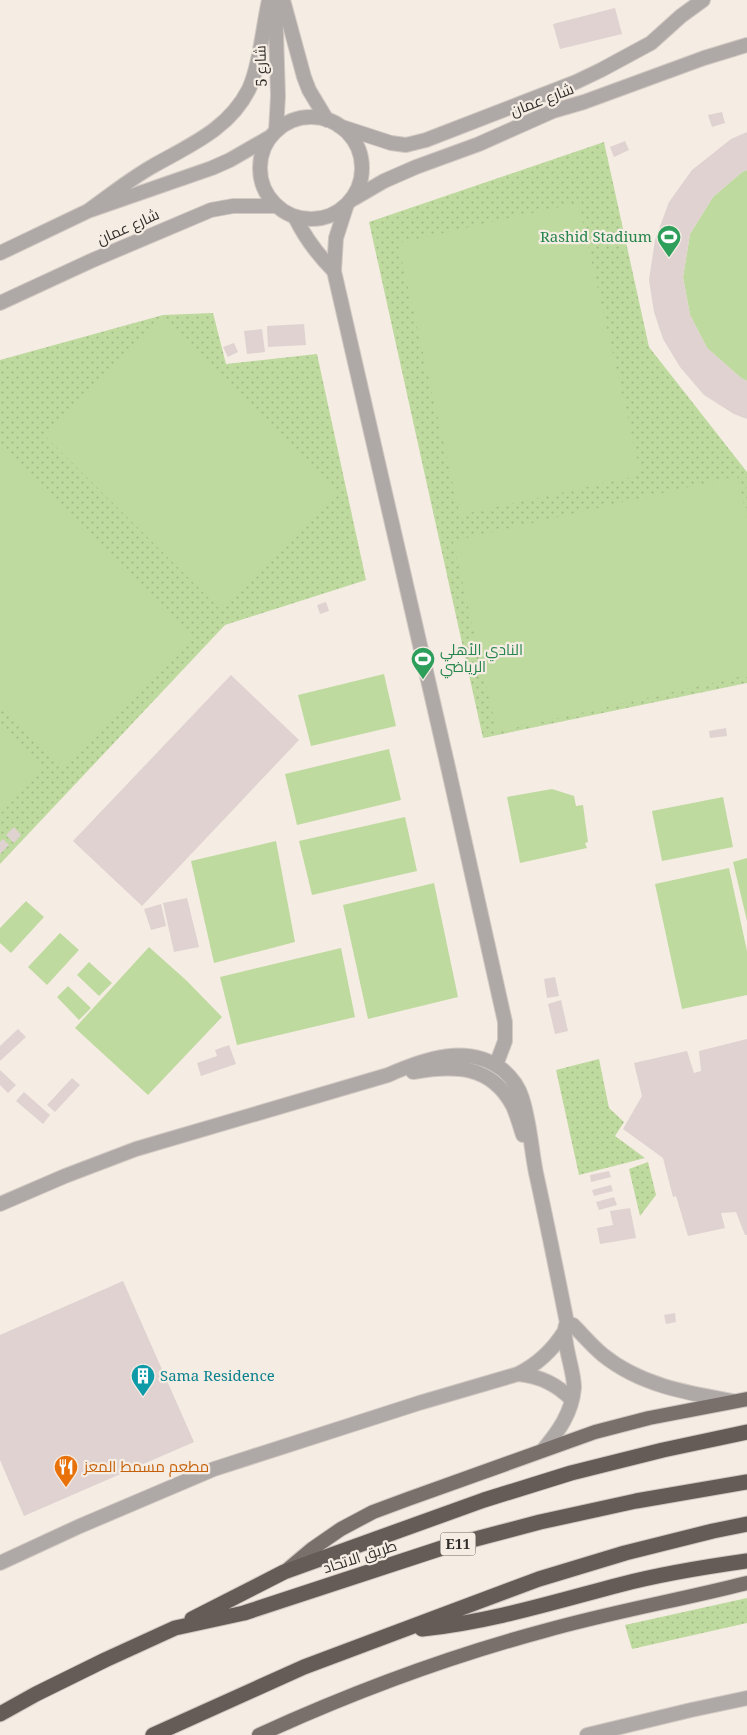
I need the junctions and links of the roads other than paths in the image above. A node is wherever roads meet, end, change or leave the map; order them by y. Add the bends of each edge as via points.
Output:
1 (269, 0) edge
2 (275, 0) edge
3 (283, 0) edge
4 (703, 0) edge
5 (747, 45) edge
6 (333, 123) junction
7 (273, 134) junction
8 (349, 203) junction
9 (276, 206) junction
10 (88, 211) junction
11 (295, 217) junction
12 (0, 253) edge
13 (334, 271) junction
14 (0, 303) edge
15 (496, 1065) junction
16 (388, 1075) junction
17 (533, 1159) junction
18 (0, 1204) edge
19 (566, 1328) junction
20 (518, 1374) junction
21 (747, 1399) edge
22 (572, 1400) junction
23 (732, 1401) junction
24 (747, 1432) edge
25 (543, 1450) junction
26 (747, 1482) edge
27 (747, 1524) edge
28 (747, 1561) edge
29 (0, 1563) edge
30 (284, 1572) junction
31 (747, 1583) edge
32 (175, 1628) junction
33 (398, 1632) junction
34 (747, 1698) edge
35 (0, 1714) edge
36 (153, 1735) edge
37 (259, 1735) edge
38 (587, 1735) edge

1 - 10 street via 257,65 249,88 228,119
2 - 7 street, شارع 5 via 278,96
3 - 6 street via 309,90
4 - 6 street, شارع عمان via 651,43 602,70 426,140 406,145 391,143
5 - 8 street, شارع عمان via 553,111 400,174
6 - 7 street via 306,118 295,120
6 - 8 street via 350,135 362,159 359,186
7 - 9 street via 264,148 260,172 262,184
7 - 10 street, شارع عمان via 212,168
8 - 11 street via 322,219
8 - 13 street via 336,238
9 - 11 street
9 - 14 street, شارع عمان via 232,206 211,210
10 - 12 street, شارع عمان
11 - 13 street via 316,251
13 - 15 street via 505,1022 505,1041
15 - 16 street via 481,1058 453,1055 426,1060
15 - 17 street via 522,1096
16 - 17 street via 453,1068 488,1078 512,1105
16 - 18 street via 136,1149
17 - 19 street
19 - 20 street via 549,1353
19 - 22 street via 574,1375
19 - 23 street via 573,1325 604,1356 635,1375 683,1392
20 - 22 street via 549,1381
20 - 29 street via 419,1402 214,1469
21 - 23 main road
22 - 25 street via 563,1424
23 - 25 main road via 649,1418
24 - 30 highway via 571,1473 421,1522
25 - 30 main road via 374,1512 341,1529
26 - 32 highway, طريق الاتحاد / E11 via 540,1522 445,1547 244,1613
27 - 33 highway via 625,1553 539,1579
28 - 33 highway via 621,1584 476,1622
30 - 32 highway
31 - 37 main road via 591,1619 474,1651
32 - 35 highway, طريق الاتحاد / E11
33 - 36 highway via 304,1667
34 - 38 street

